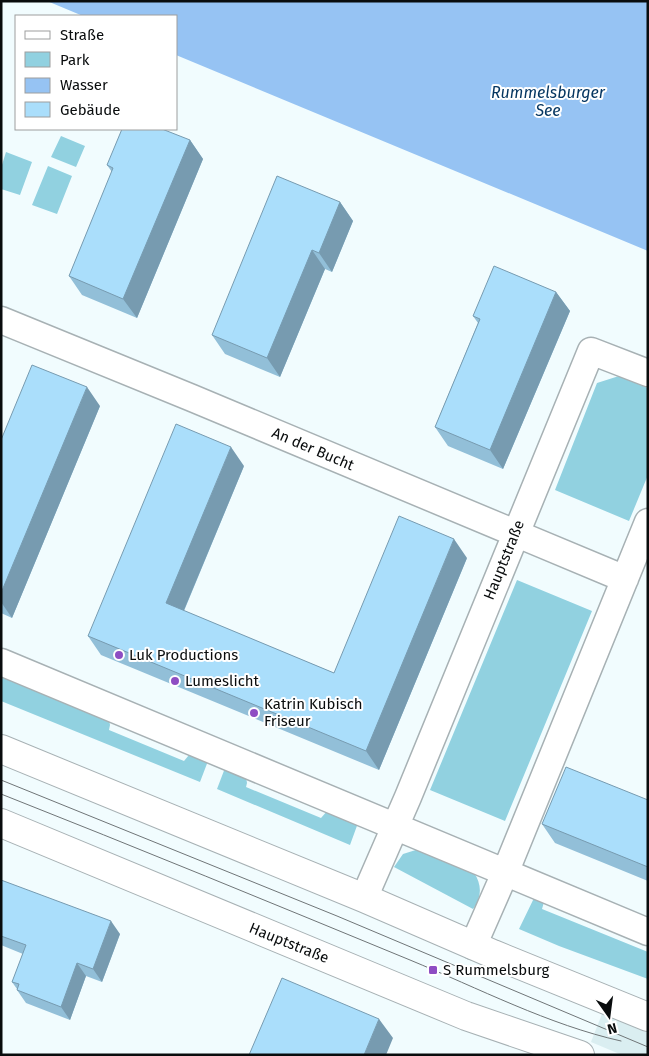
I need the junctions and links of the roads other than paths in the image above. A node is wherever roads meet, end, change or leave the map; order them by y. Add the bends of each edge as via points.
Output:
1 (1, 320) edge
2 (648, 373) edge
3 (648, 522) edge
4 (516, 533) junction
5 (625, 578) junction
6 (1, 662) edge
7 (1, 749) edge
8 (1, 823) edge
9 (396, 826) junction
10 (505, 873) junction
11 (364, 898) junction
12 (648, 932) edge
13 (474, 946) junction
14 (648, 1017) edge
15 (580, 1055) edge

1 - 4 street, An der Bucht
2 - 4 street, Hauptstraße via 591,351
3 - 5 street
4 - 5 street, An der Bucht
4 - 9 street, Hauptstraße
5 - 10 street
6 - 9 street
7 - 11 main road
8 - 15 main road, Hauptstraße via 466,1016
9 - 10 street
9 - 11 street, Hauptstraße
10 - 12 street
10 - 13 street
11 - 13 main road
13 - 14 main road

